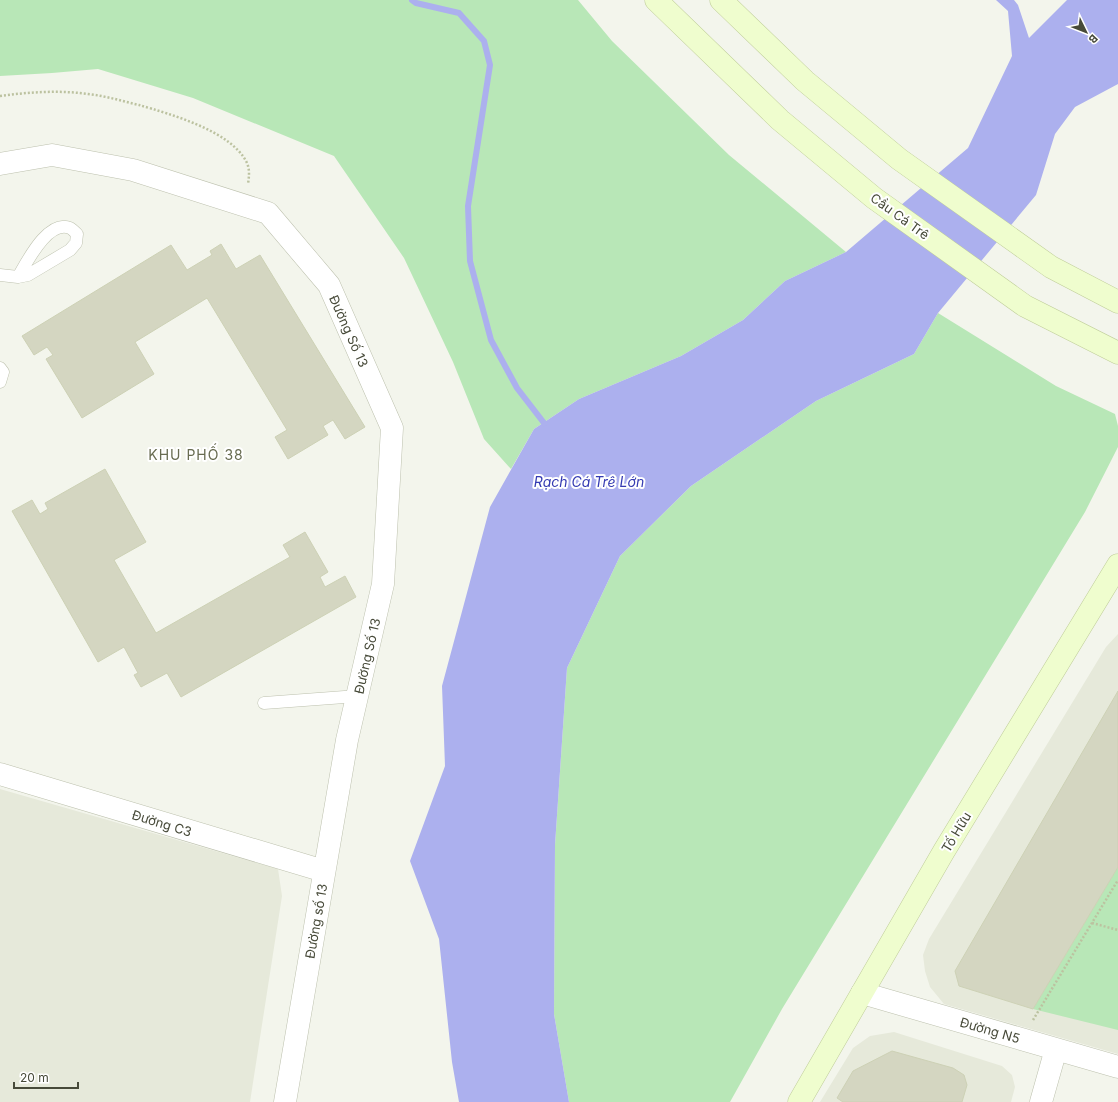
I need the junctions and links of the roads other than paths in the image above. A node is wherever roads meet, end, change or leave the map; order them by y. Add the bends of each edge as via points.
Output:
1 (656, 0) edge
2 (725, 5) edge
3 (0, 164) edge
4 (0, 275) edge
5 (18, 277) junction
6 (1118, 302) edge
7 (1118, 353) edge
8 (0, 368) edge
9 (0, 382) edge
10 (1115, 577) edge
11 (358, 696) junction
12 (264, 703) dead end
13 (347, 740) joint
14 (0, 774) edge
15 (324, 871) junction
16 (862, 993) junction
17 (1056, 1049) junction
18 (1118, 1067) edge
19 (285, 1102) edge
20 (799, 1102) edge
21 (1041, 1102) edge

1 - 7 main road, Cầu Cá Trê via 780,120 874,198 1025,306
2 - 6 main road via 805,81 899,159 1051,267
3 - 11 street, Đường Số 13 via 52,155 133,170 268,213 329,285 392,428 383,584
4 - 5 lane
5 - 5 lane via 28,275 70,250 76,242 77,234 71,228 64,227 47,234
8 - 9 lane via 3,372
10 - 16 main road, Tố Hữu via 948,844
11 - 12 lane
11 - 13 street, Đường Số 13
13 - 15 street, Đường số 13
14 - 15 street, Đường C3
15 - 19 street, Đường số 13
16 - 17 street, Đường N5
16 - 20 main road, Tố Hữu
17 - 18 street, Đường N5
17 - 21 street

